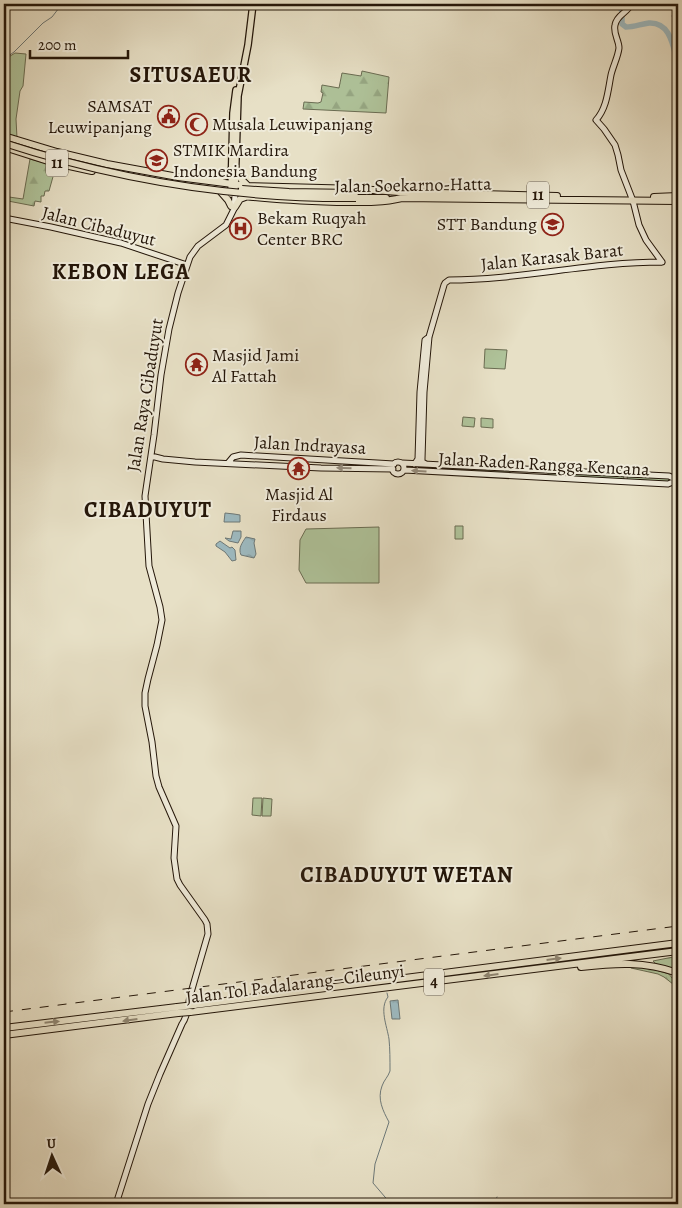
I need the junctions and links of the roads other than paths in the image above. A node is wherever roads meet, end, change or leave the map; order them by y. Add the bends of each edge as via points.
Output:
1 (251, 4) edge
2 (632, 4) edge
3 (4, 137) edge
4 (4, 144) edge
5 (4, 147) edge
6 (234, 168) junction
7 (176, 176) junction
8 (203, 180) junction
9 (233, 184) junction
10 (248, 186) junction
11 (174, 187) junction
12 (280, 187) junction
13 (221, 192) junction
14 (233, 194) junction
15 (355, 195) junction
16 (401, 195) junction
17 (248, 196) junction
18 (678, 196) edge
19 (632, 199) junction
20 (280, 200) junction
21 (678, 201) edge
22 (233, 206) junction
23 (4, 218) edge
24 (187, 265) junction
25 (422, 392) junction
26 (152, 456) junction
27 (228, 463) junction
28 (402, 463) junction
29 (413, 464) junction
30 (426, 464) junction
31 (450, 465) junction
32 (393, 466) junction
33 (404, 470) junction
34 (449, 473) junction
35 (678, 479) edge
36 (678, 943) edge
37 (678, 951) edge
38 (511, 972) junction
39 (678, 973) edge
40 (178, 1010) junction
41 (4, 1028) edge
42 (4, 1035) edge
43 (116, 1204) edge

1 - 6 main road via 234,100
2 - 19 street via 618,18 615,35 619,48 604,105 596,120 615,145
3 - 7 highway, Jalan Soekarno-Hatta / 11 via 115,166
3 - 15 highway, 11, bridge via 53,155 182,182
4 - 15 highway, 11, bridge via 52,159 124,175 237,193 321,198
5 - 11 highway, Jalan Soekarno-Hatta / 11 via 51,162
6 - 8 highway via 220,179
6 - 9 main road
6 - 10 highway
7 - 8 highway, Jalan Soekarno-Hatta / 11
7 - 11 highway via 180,182
8 - 9 highway, Jalan Soekarno-Hatta / 11
9 - 10 highway, Jalan Soekarno-Hatta / 11
9 - 14 main road
10 - 12 highway, Jalan Soekarno-Hatta / 11
11 - 13 highway, Jalan Soekarno-Hatta / 11
12 - 16 highway, Jalan Soekarno-Hatta / 11 via 360,189
12 - 20 highway via 276,194
13 - 14 highway, Jalan Soekarno-Hatta / 11
13 - 22 highway
14 - 17 highway, Jalan Soekarno-Hatta / 11
14 - 22 street, Jalan Raya Cibaduyut
15 - 16 highway, 11
16 - 19 highway, Jalan Soekarno-Hatta / 11
16 - 20 highway, Jalan Soekarno-Hatta / 11 via 373,202
17 - 20 highway, Jalan Soekarno-Hatta / 11
17 - 22 highway
18 - 19 highway, Jalan Soekarno-Hatta / 11
19 - 21 highway, Jalan Soekarno-Hatta / 11
19 - 25 street, Jalan Karasak Barat via 641,230 662,262 449,280 444,286 429,337 425,340
22 - 24 street, Jalan Raya Cibaduyut via 229,221 196,248
23 - 24 street, Jalan Cibaduyut via 121,243
24 - 26 street, Jalan Raya Cibaduyut via 166,344
25 - 29 street via 418,459
25 - 30 street via 422,462
26 - 27 street, Jalan Indrayasa
26 - 43 street, Jalan Raya Cibaduyut via 146,496 147,550 162,620 145,693 145,706 156,776 176,826 176,876 203,917 208,934 182,1024 148,1104
32 -> 27 street, Jalan Indrayasa via 321,468
27 - 32 street, Jalan Indrayasa via 241,455
28 - 29 street, Jalan Raden Rangga Kencana
28 - 32 street
28 - 33 street
29 - 30 street, Jalan Raden Rangga Kencana
30 - 31 street, Jalan Raden Rangga Kencana
31 - 34 street
31 - 35 street, Jalan Raden Rangga Kencana
32 - 33 street via 394,472
34 -> 33 street, Jalan Raden Rangga Kencana
34 - 35 street, Jalan Raden Rangga Kencana via 668,484
40 -> 36 highway, Jalan Tol Padalarang–Cileunyi / 4, bridge via 194,1005
37 - 38 highway, Jalan Tol Padalarang–Cileunyi / 4
38 - 39 highway via 620,964 647,965
38 -> 40 highway, Jalan Tol Padalarang–Cileunyi / 4, bridge via 190,1012
41 -> 40 highway, Jalan Tol Padalarang–Cileunyi / 4
40 -> 42 highway, Jalan Tol Padalarang–Cileunyi / 4

